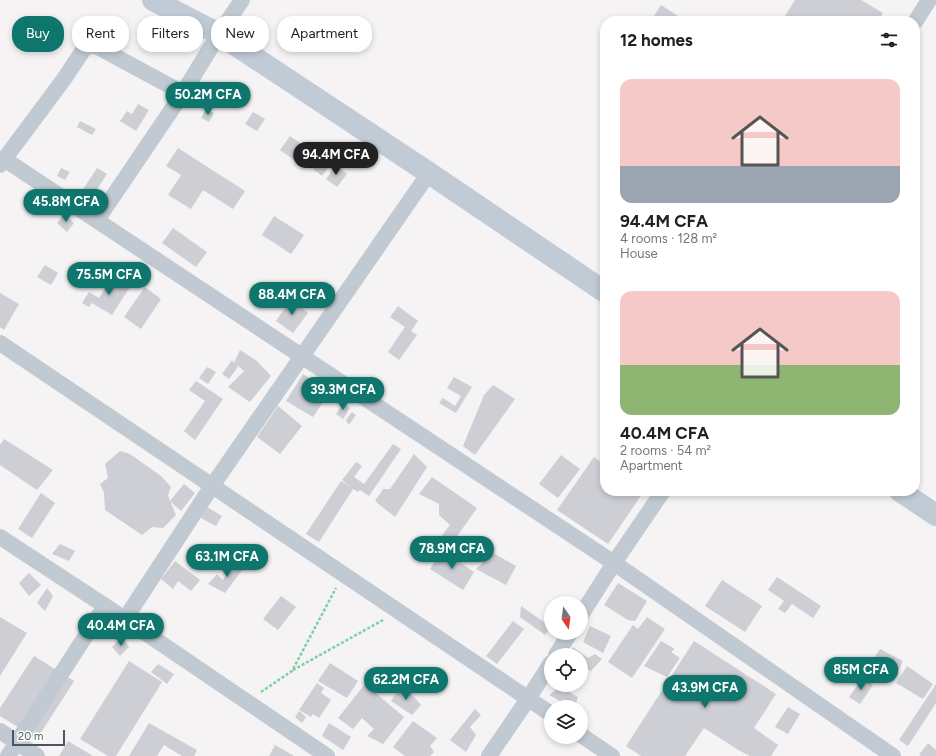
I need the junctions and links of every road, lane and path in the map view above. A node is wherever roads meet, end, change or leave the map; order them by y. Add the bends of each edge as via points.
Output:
1 (153, 0) edge
2 (242, 0) edge
3 (929, 0) edge
4 (231, 16) edge
5 (919, 16) edge
6 (211, 30) edge
7 (211, 47) edge
8 (246, 52) edge
9 (183, 93) junction
10 (2, 162) edge
11 (428, 172) junction
12 (97, 220) junction
13 (600, 289) edge
14 (0, 343) edge
15 (302, 356) junction
16 (212, 486) junction
17 (660, 496) edge
18 (908, 496) edge
19 (936, 515) edge
20 (0, 537) edge
21 (614, 563) junction
22 (343, 574) junction
23 (588, 604) edge
24 (105, 606) junction
25 (399, 612) junction
26 (125, 619) junction
27 (292, 671) junction
28 (544, 674) edge
29 (528, 699) junction
30 (246, 701) junction
31 (544, 709) edge
32 (0, 731) edge
33 (588, 740) edge
34 (16, 742) junction
35 (8, 756) edge
36 (37, 756) edge
37 (327, 756) edge
38 (489, 756) edge
39 (612, 756) edge
40 (893, 756) edge

1 - 6 street
2 - 4 street
3 - 5 street
7 - 9 street
8 - 11 street
9 - 10 street via 96,46 86,46
9 - 12 street
10 - 12 street
11 - 13 street
11 - 15 street
12 - 15 street
14 - 16 street
15 - 16 street
15 - 21 street
16 - 22 street
16 - 26 street
17 - 21 street
18 - 19 street
20 - 24 street
21 - 23 street
21 - 40 street
22 - 25 street
22 - 27 path
24 - 26 street
24 - 34 street
25 - 27 path
25 - 29 street
26 - 30 street
27 - 30 path
28 - 29 street
29 - 31 street
29 - 38 street
30 - 37 street
32 - 34 street
33 - 39 street
34 - 35 street
34 - 36 street

